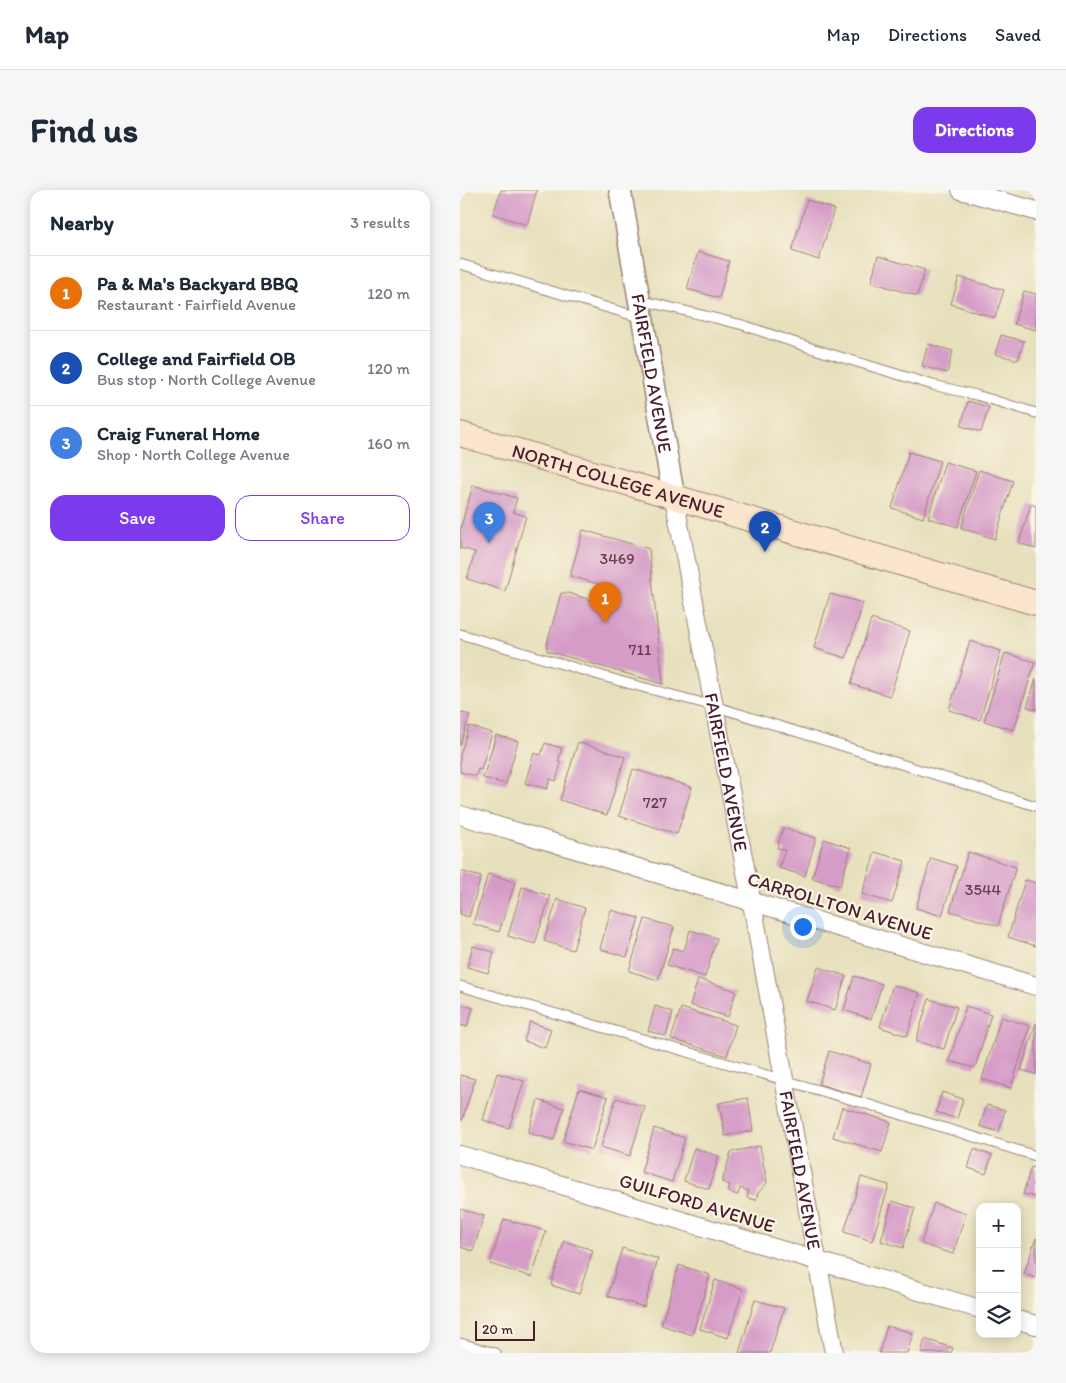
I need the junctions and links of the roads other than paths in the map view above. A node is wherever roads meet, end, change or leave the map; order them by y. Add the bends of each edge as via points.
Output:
1 (620, 190) edge
2 (961, 190) edge
3 (1036, 211) edge
4 (460, 264) edge
5 (641, 309) junction
6 (1036, 413) edge
7 (460, 434) edge
8 (674, 498) junction
9 (1036, 603) edge
10 (460, 634) edge
11 (714, 706) junction
12 (1036, 806) edge
13 (460, 815) edge
14 (751, 902) junction
15 (460, 986) edge
16 (1036, 986) edge
17 (784, 1081) junction
18 (460, 1155) edge
19 (1036, 1156) edge
20 (817, 1261) junction
21 (976, 1308) edge
22 (1021, 1321) edge
23 (1036, 1325) edge
24 (460, 1343) edge
25 (496, 1353) edge
26 (834, 1353) edge

1 - 5 street, FAIRFIELD AVENUE
2 - 3 street
4 - 5 lane
5 - 6 lane via 743,325 932,385
5 - 8 street, FAIRFIELD AVENUE
7 - 8 main road, NORTH COLLEGE AVENUE
8 - 9 main road, NORTH COLLEGE AVENUE
8 - 11 street, FAIRFIELD AVENUE
10 - 11 lane
11 - 12 lane
11 - 14 street, FAIRFIELD AVENUE
13 - 14 street, CARROLLTON AVENUE
14 - 16 street, CARROLLTON AVENUE
14 - 17 street, FAIRFIELD AVENUE
15 - 17 lane
17 - 19 lane
17 - 20 street, FAIRFIELD AVENUE
18 - 20 street, GUILFORD AVENUE
20 - 21 street, GUILFORD AVENUE
20 - 26 street, FAIRFIELD AVENUE
22 - 23 street
24 - 25 lane

